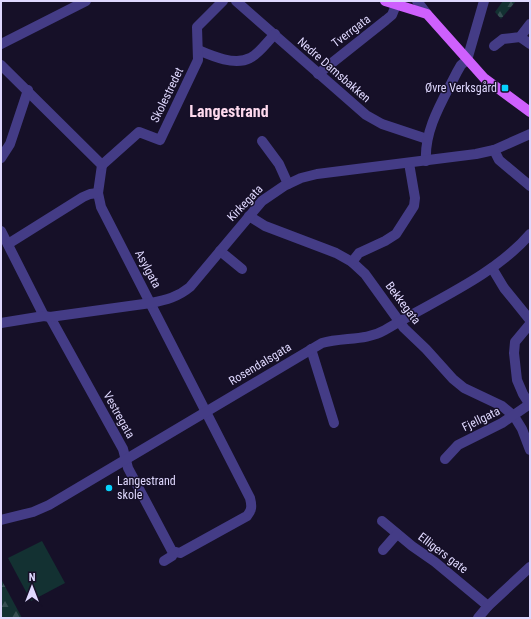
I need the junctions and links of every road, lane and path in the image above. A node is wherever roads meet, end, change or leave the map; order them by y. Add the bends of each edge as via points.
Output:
1 (86, 1) edge
2 (223, 1) edge
3 (236, 1) edge
4 (386, 1) edge
5 (484, 1) edge
6 (420, 2) edge
7 (65, 5) edge
8 (396, 5) junction
9 (428, 14) junction
10 (530, 24) edge
11 (274, 34) junction
12 (520, 37) junction
13 (1, 44) edge
14 (530, 44) edge
15 (494, 46) dead end
16 (198, 50) junction
17 (467, 60) junction
18 (1, 65) edge
19 (318, 74) junction
20 (28, 90) junction
21 (530, 112) edge
22 (530, 134) edge
23 (427, 139) junction
24 (262, 141) dead end
25 (494, 150) junction
26 (1, 158) edge
27 (426, 161) junction
28 (409, 163) junction
29 (102, 165) junction
30 (288, 184) junction
31 (530, 186) edge
32 (98, 193) junction
33 (249, 216) junction
34 (1, 231) edge
35 (530, 234) edge
36 (8, 244) junction
37 (220, 252) junction
38 (352, 262) junction
39 (492, 268) junction
40 (242, 269) dead end
41 (151, 303) junction
42 (47, 316) junction
43 (530, 320) edge
44 (399, 322) junction
45 (1, 323) edge
46 (530, 324) edge
47 (310, 349) junction
48 (530, 404) edge
49 (206, 412) junction
50 (514, 416) junction
51 (334, 423) dead end
52 (530, 450) edge
53 (445, 459) dead end
54 (125, 460) junction
55 (1, 520) edge
56 (382, 521) dead end
57 (396, 534) junction
58 (383, 550) dead end
59 (174, 552) junction
60 (164, 561) dead end
61 (530, 568) edge
62 (488, 606) junction
63 (478, 618) edge

1 - 7 street
2 - 16 street, Skolestredet via 197,27
3 - 11 street, Nedre Damsbakken
4 - 8 main road
5 - 17 street
6 - 9 street
7 - 13 street
8 - 9 main road
8 - 19 street, Tverrgata via 392,15
9 - 17 main road
10 - 12 street
11 - 16 street via 249,59 218,58
11 - 19 street, Nedre Damsbakken
12 - 14 street
12 - 15 street via 503,39
16 - 29 street, Skolestredet via 198,60 160,140 139,132
17 - 21 main road via 484,78
17 - 23 street via 457,72
18 - 20 street
19 - 23 street, Nedre Damsbakken via 372,119
20 - 26 street via 10,144
20 - 29 street
22 - 25 street, Kirkegata
23 - 27 street
24 - 30 street
25 - 27 street, Kirkegata
25 - 31 street via 499,160
27 - 28 street, Kirkegata
28 - 30 street, Kirkegata via 317,174
28 - 38 street via 416,198 414,206 396,234 359,254
29 - 32 street, Asylgata
30 - 33 street, Kirkegata via 262,201
32 - 36 street via 83,197
32 - 41 street, Asylgata via 101,207
33 - 37 street, Kirkegata
33 - 38 street, Bekkegata via 265,226
34 - 36 street, Vestregata
35 - 39 street, Rosendalsgata
36 - 42 street, Vestregata
37 - 40 street
37 - 41 street, Kirkegata via 190,287 167,300
38 - 44 street, Bekkegata via 365,274
39 - 43 street via 504,288
39 - 44 street, Rosendalsgata
41 - 42 street, Kirkegata
41 - 49 street, Asylgata
42 - 45 street, Kirkegata
42 - 54 street, Vestregata via 123,449
44 - 47 street, Rosendalsgata via 373,336 338,339
44 - 50 street, Bekkegata via 458,384 502,406
46 - 48 street via 515,342 514,352 517,380
47 - 49 street, Rosendalsgata
47 - 51 street
48 - 50 street, Fjellgata
49 - 54 street, Rosendalsgata
49 - 59 street, Asylgata via 250,498 252,508 247,516 180,553
50 - 52 street, Bekkegata
50 - 53 street, Fjellgata via 458,444
54 - 55 street, Rosendalsgata via 40,510
54 - 59 street, Vestregata
56 - 57 street, Elligers gate
57 - 58 street
57 - 62 street, Elligers gate
59 - 60 street
61 - 62 street
62 - 63 street

